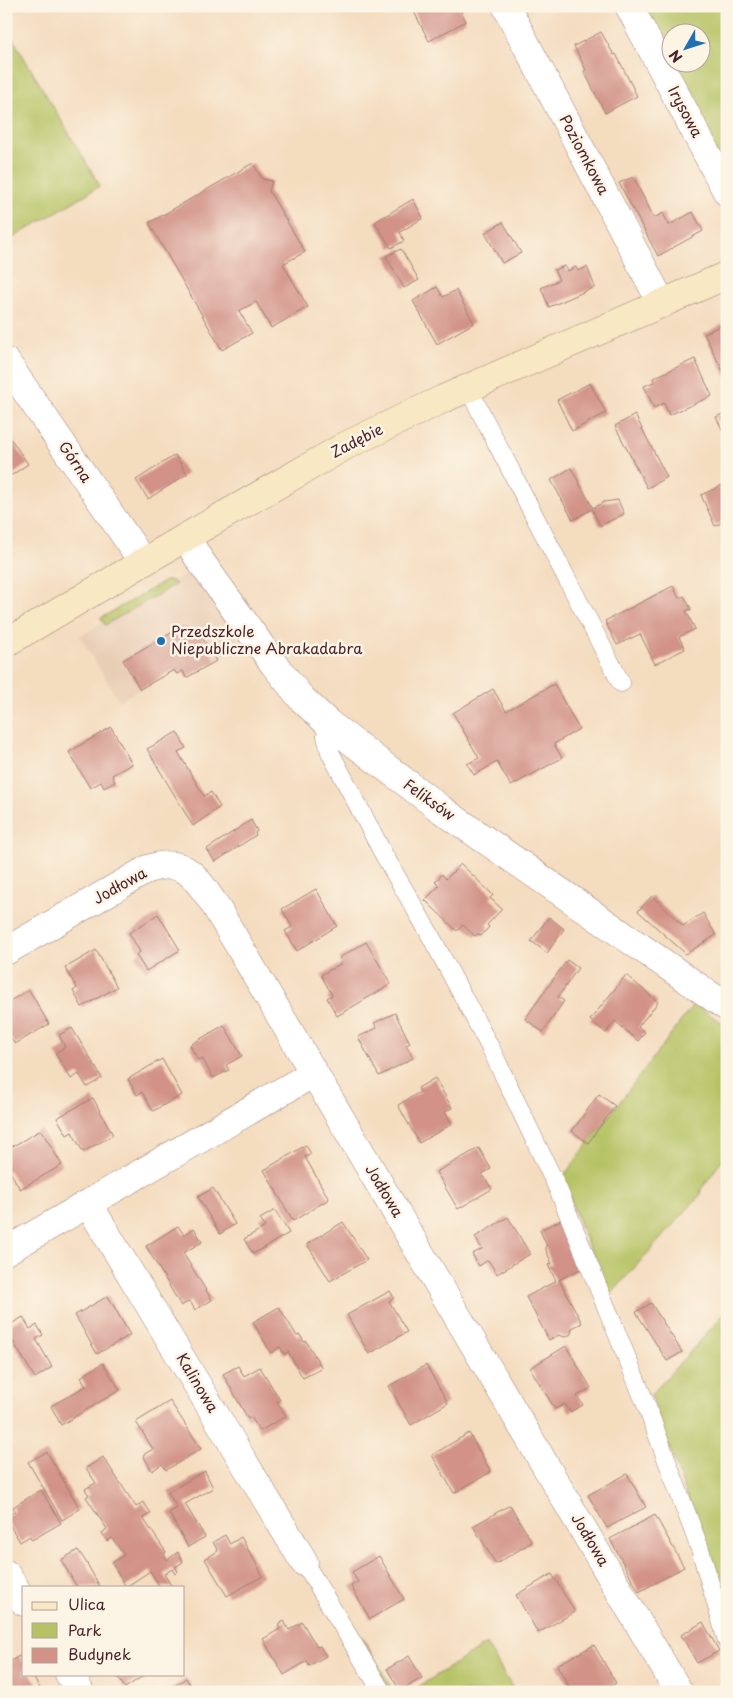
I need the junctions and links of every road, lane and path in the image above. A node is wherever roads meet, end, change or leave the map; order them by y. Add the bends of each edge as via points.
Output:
1 (506, 6) edge
2 (629, 6) edge
3 (727, 192) edge
4 (727, 275) edge
5 (662, 304) junction
6 (6, 362) edge
7 (468, 388) junction
8 (186, 537) junction
9 (143, 562) junction
10 (6, 643) edge
11 (621, 683) dead end
12 (329, 724) junction
13 (6, 951) edge
14 (727, 1007) edge
15 (314, 1074) junction
16 (89, 1205) junction
17 (6, 1251) edge
18 (304, 1562) joint
19 (6, 1574) edge
20 (22, 1599) edge
21 (727, 1641) edge
22 (70, 1676) edge
23 (80, 1692) edge
24 (382, 1692) edge
25 (679, 1692) edge

1 - 5 street, Poziomkowa
2 - 3 street, Irysowa
4 - 5 street, Zadębie
5 - 7 street, Zadębie
6 - 9 street, Górna
7 - 8 street, Zadębie via 347,445
7 - 11 lane
8 - 9 street, Zadębie
8 - 12 street, Feliksów via 273,663 302,699
9 - 10 street, Zadębie
12 - 14 street, Feliksów via 442,810
12 - 21 lane via 326,736 330,752 388,864 483,1032 558,1189 700,1548
13 - 15 street, Jodłowa via 148,869 161,865 179,866 190,872 213,902
15 - 16 street
15 - 25 street, Jodłowa
16 - 17 street
16 - 18 street, Kalinowa
18 - 24 lane
19 - 20 street
22 - 23 street

